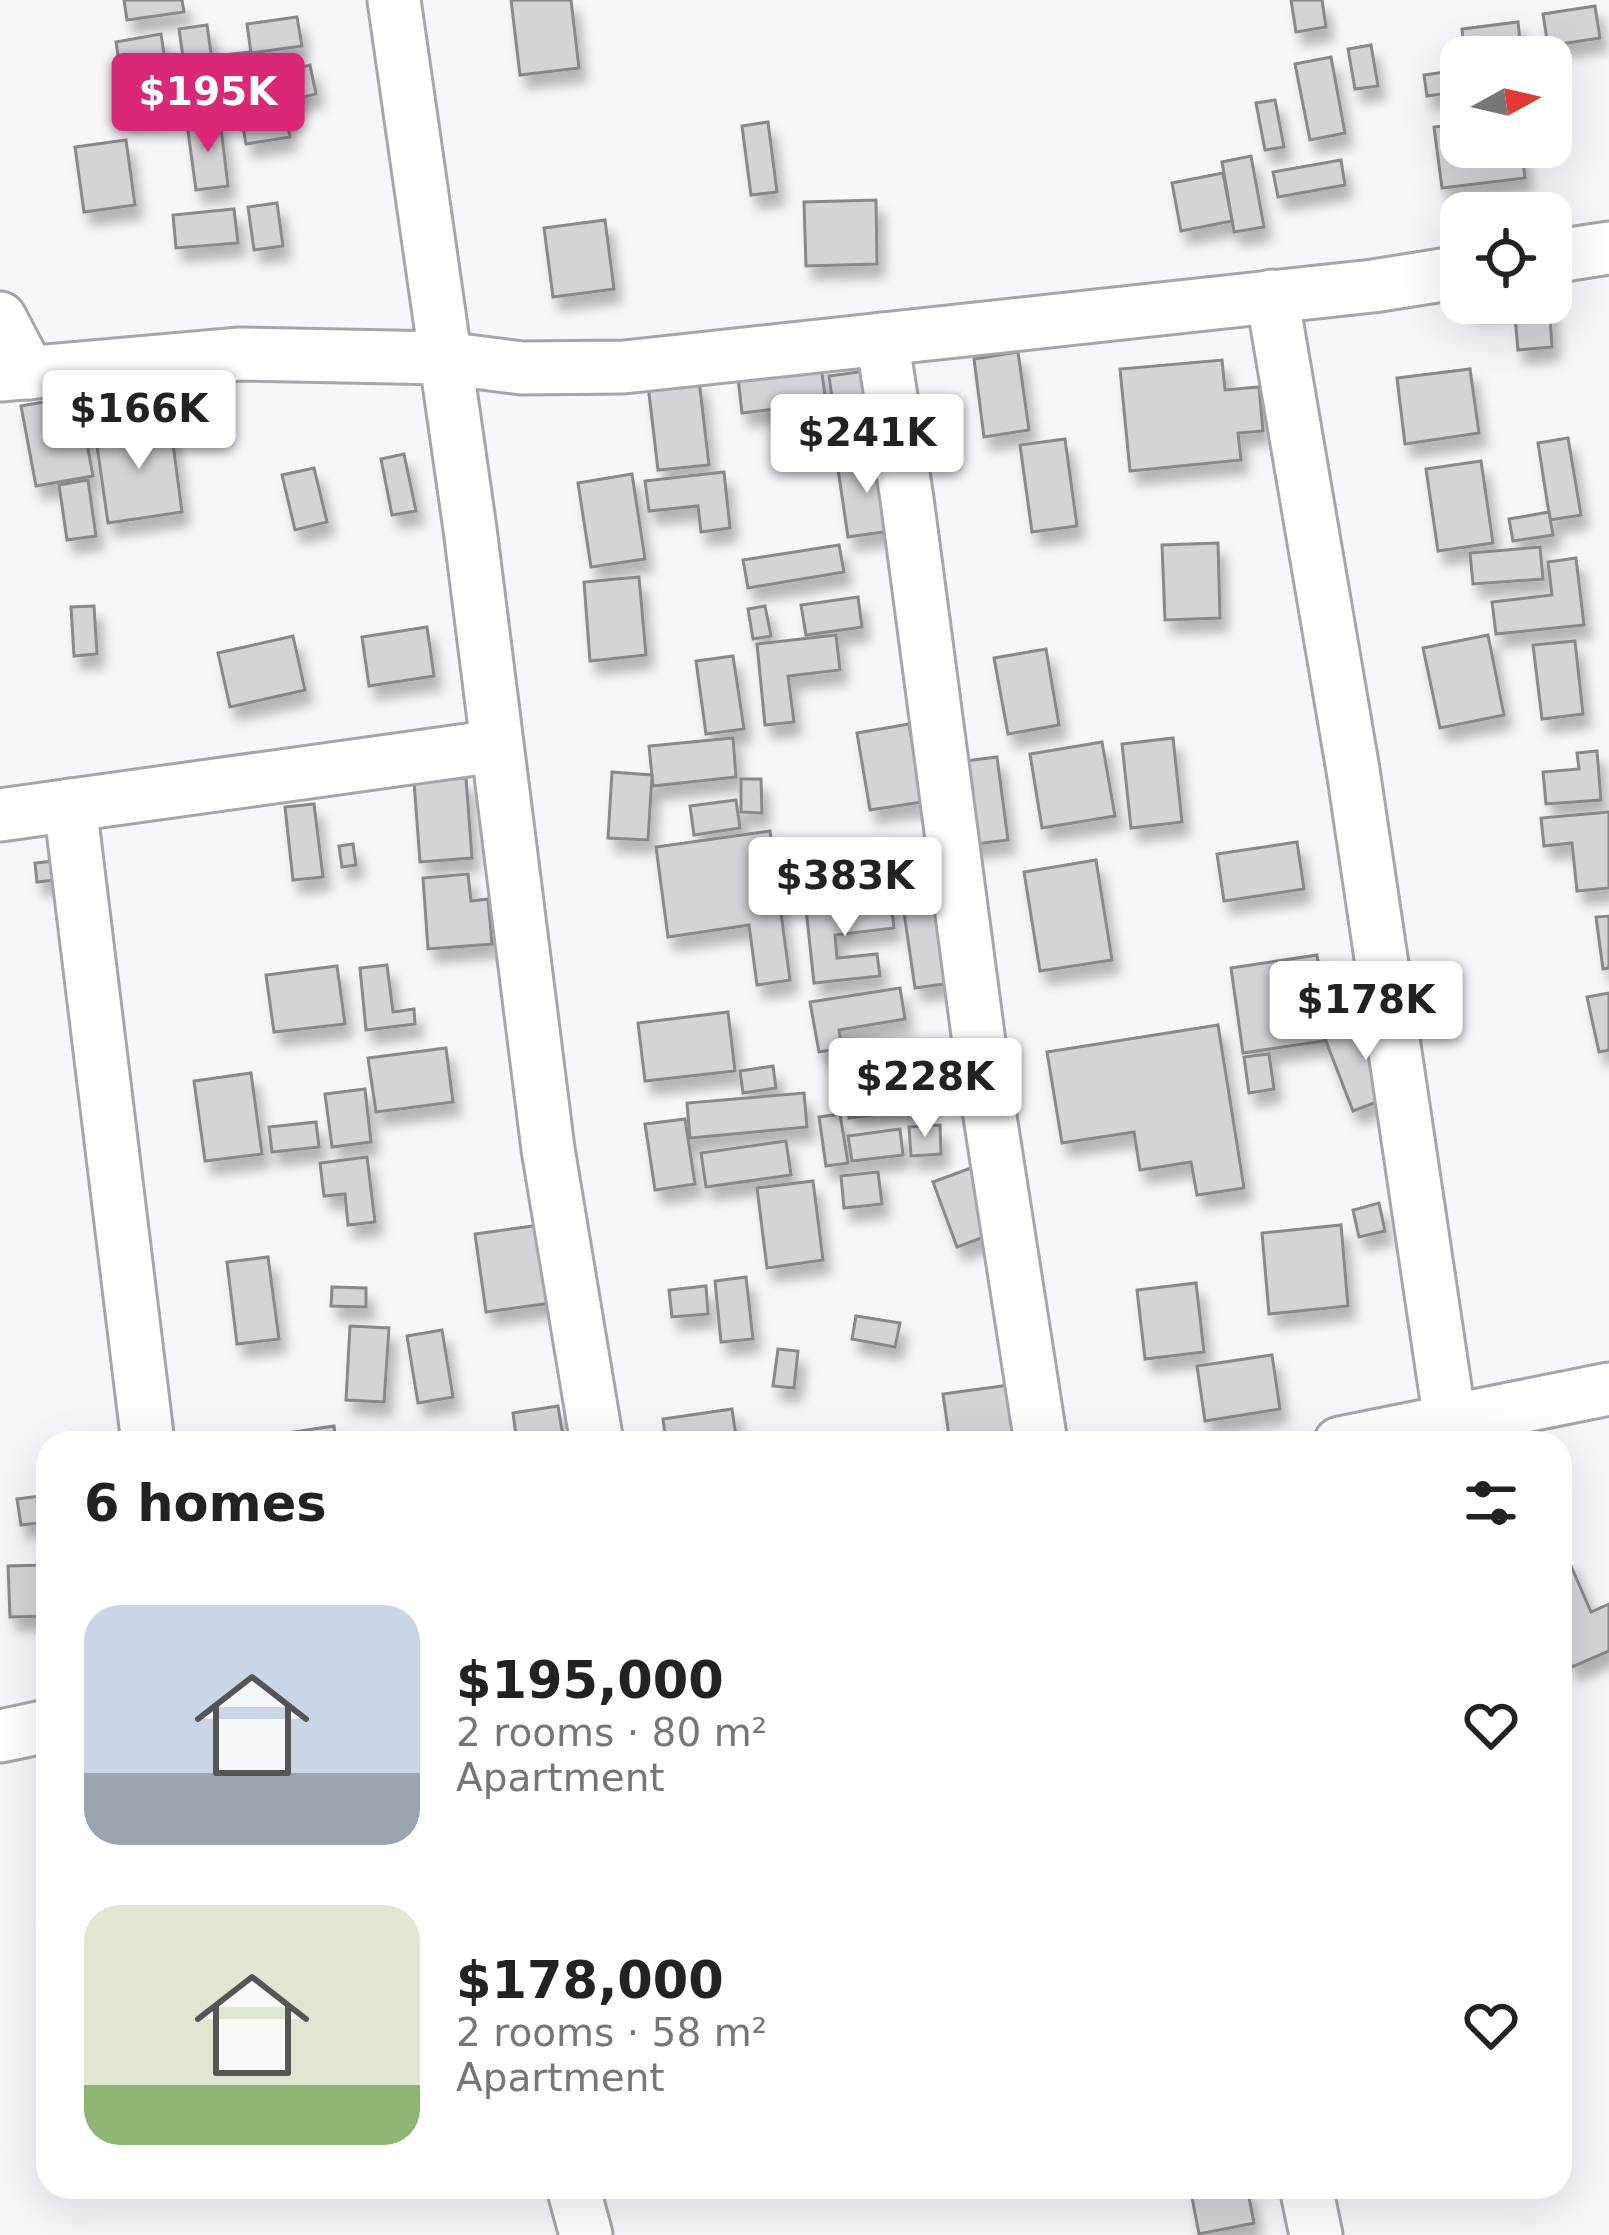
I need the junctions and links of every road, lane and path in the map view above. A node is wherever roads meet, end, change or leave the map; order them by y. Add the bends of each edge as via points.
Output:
1 (394, 0) edge
2 (1609, 248) edge
3 (1572, 254) edge
4 (1440, 275) edge
5 (1272, 296) junction
6 (0, 318) edge
7 (882, 339) junction
8 (444, 358) junction
9 (14, 374) edge
10 (496, 746) junction
11 (70, 805) junction
12 (0, 815) edge
13 (1609, 1389) edge
14 (1450, 1421) junction
15 (147, 1431) edge
16 (596, 1431) edge
17 (1039, 1431) edge
18 (1400, 1431) edge
19 (36, 1728) edge
20 (0, 1736) edge
21 (576, 2199) edge
22 (1308, 2199) edge
23 (586, 2235) edge
24 (1316, 2235) edge

1 - 8 street
2 - 3 street
4 - 5 street
5 - 7 street
5 - 14 street
6 - 9 street
7 - 8 street via 624,367 522,368
7 - 17 street
8 - 9 street via 240,354
8 - 10 street
10 - 11 street
10 - 16 street via 548,1150
11 - 12 street
11 - 15 street
13 - 14 street
14 - 18 street
19 - 20 street
21 - 23 street
22 - 24 street

